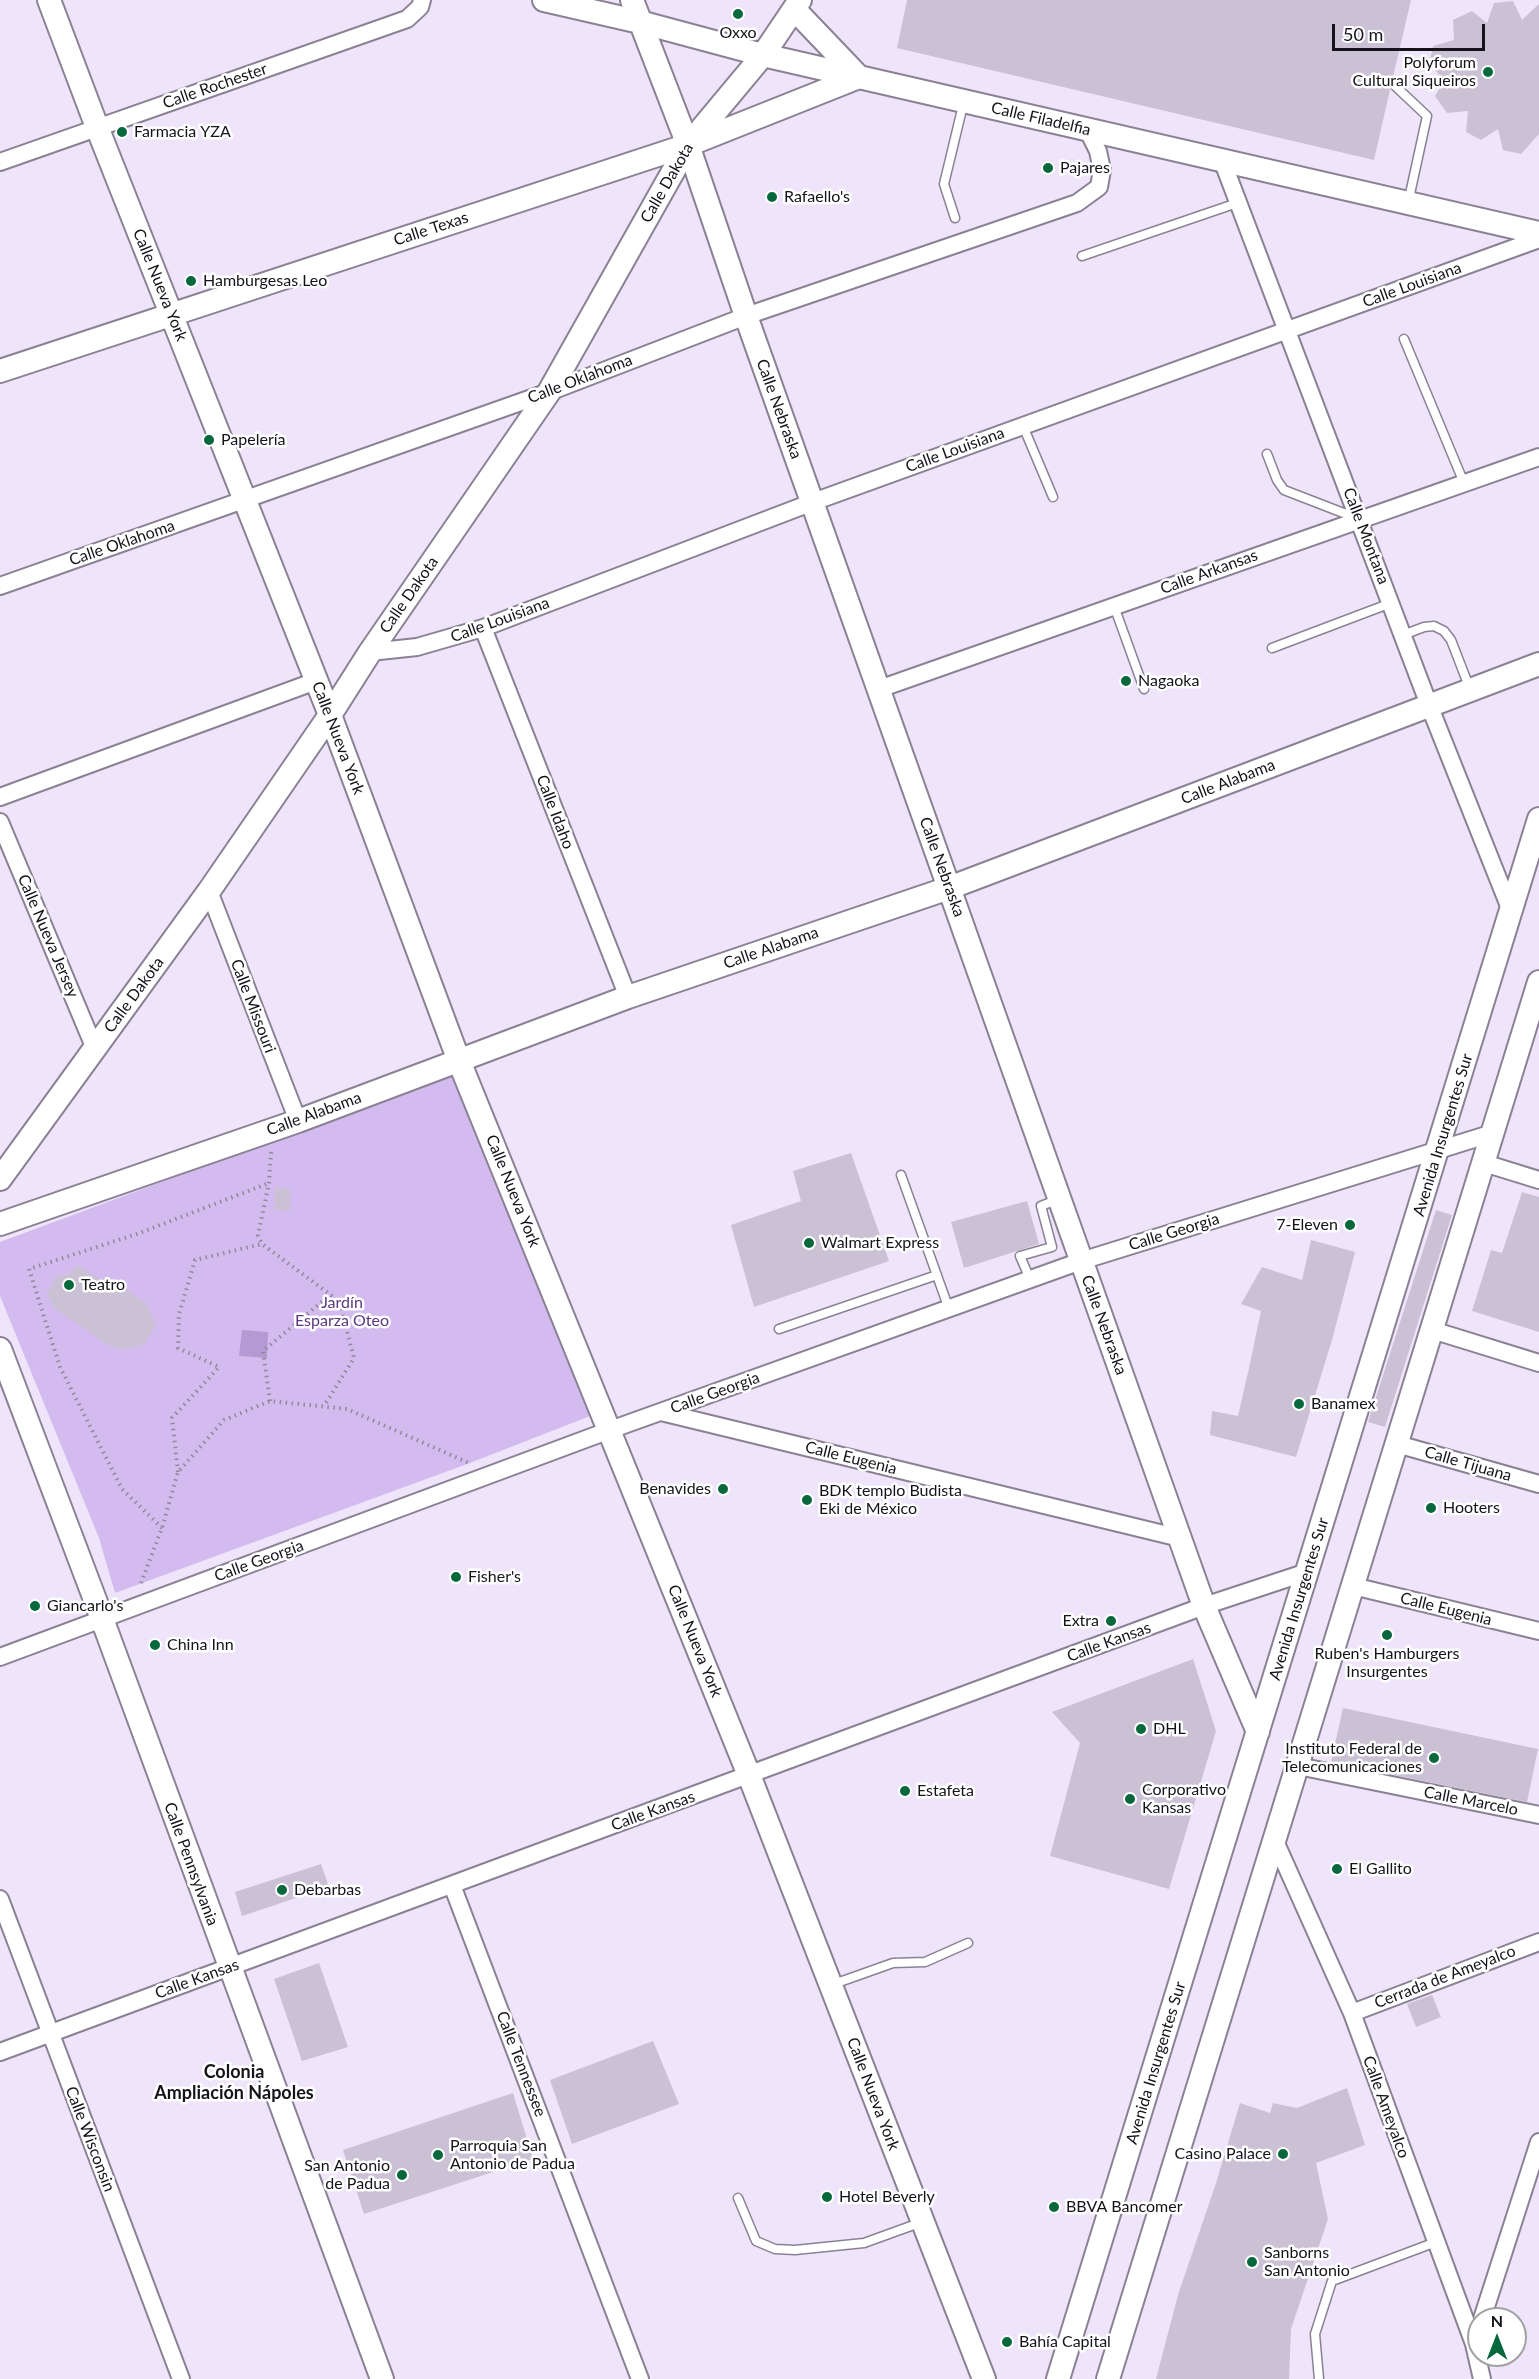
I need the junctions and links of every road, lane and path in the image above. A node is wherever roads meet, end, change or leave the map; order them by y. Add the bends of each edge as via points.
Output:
1 (49, 0) edge
2 (422, 0) edge
3 (632, 0) edge
4 (549, 1) edge
5 (794, 3) edge
6 (640, 22) junction
7 (763, 55) junction
8 (859, 77) junction
9 (1392, 82) dead end
10 (964, 101) junction
11 (97, 127) junction
12 (1087, 129) junction
13 (688, 145) junction
14 (1222, 160) junction
15 (0, 162) edge
16 (1239, 202) junction
17 (1408, 203) junction
18 (955, 218) dead end
19 (1539, 233) edge
20 (1539, 239) edge
21 (1082, 256) dead end
22 (171, 315) junction
23 (746, 316) junction
24 (1287, 330) junction
25 (1404, 339) dead end
26 (0, 371) edge
27 (549, 392) junction
28 (1023, 426) junction
29 (1267, 454) dead end
30 (1539, 457) edge
31 (1464, 483) junction
32 (1053, 497) dead end
33 (245, 500) junction
34 (813, 502) junction
35 (1359, 519) junction
36 (0, 586) edge
37 (1391, 603) junction
38 (1114, 606) junction
39 (483, 628) junction
40 (1403, 634) junction
41 (1272, 648) dead end
42 (370, 652) junction
43 (1539, 664) edge
44 (316, 681) junction
45 (1144, 689) dead end
46 (879, 690) junction
47 (1471, 690) junction
48 (1430, 705) junction
49 (330, 715) junction
50 (0, 797) edge
51 (1539, 819) edge
52 (0, 822) edge
53 (950, 888) junction
54 (209, 891) junction
55 (1511, 911) junction
56 (1538, 988) edge
57 (628, 997) junction
58 (95, 1049) junction
59 (459, 1061) junction
60 (298, 1121) junction
61 (1493, 1133) junction
62 (272, 1141) dead end
63 (1438, 1149) junction
64 (1484, 1163) junction
65 (900, 1175) dead end
66 (0, 1179) edge
67 (1539, 1180) edge
68 (269, 1183) junction
69 (1060, 1199) junction
70 (0, 1224) edge
71 (262, 1244) junction
72 (1082, 1261) junction
73 (937, 1275) junction
74 (1030, 1280) junction
75 (330, 1295) junction
76 (949, 1309) junction
77 (780, 1329) dead end
78 (1432, 1330) junction
79 (0, 1349) edge
80 (1539, 1363) edge
81 (270, 1401) junction
82 (324, 1406) junction
83 (661, 1412) junction
84 (610, 1430) junction
85 (1397, 1444) junction
86 (470, 1463) dead end
87 (178, 1472) junction
88 (1539, 1484) edge
89 (162, 1528) junction
90 (1180, 1538) junction
91 (1307, 1572) junction
92 (141, 1583) dead end
93 (1353, 1586) junction
94 (1204, 1606) junction
95 (102, 1620) junction
96 (1539, 1631) edge
97 (0, 1658) edge
98 (1258, 1732) junction
99 (1298, 1766) junction
100 (749, 1775) junction
101 (1539, 1815) edge
102 (1275, 1840) junction
103 (452, 1885) junction
104 (0, 1899) edge
105 (1539, 1942) edge
106 (968, 1943) dead end
107 (229, 1967) junction
108 (830, 1985) junction
109 (1352, 2013) junction
110 (50, 2034) junction
111 (0, 2052) edge
112 (1539, 2142) edge
113 (738, 2198) dead end
114 (923, 2222) junction
115 (1436, 2242) junction
116 (1486, 2307) edge
117 (1467, 2325) edge
118 (181, 2379) edge
119 (382, 2379) edge
120 (640, 2379) edge
121 (984, 2379) edge
122 (1058, 2379) edge
123 (1108, 2379) edge
124 (1319, 2379) edge

1 - 11 street, Calle Nueva York
2 - 11 street, Calle Rochester via 407,19
3 - 6 street, Calle Nebraska
4 - 6 street, Calle Filadelfia
5 - 7 street, Calle Dakota
5 - 8 street
6 - 7 street, Calle Filadelfia
6 - 13 street, Calle Nebraska
7 - 8 street, Calle Filadelfia
7 - 13 street, Calle Dakota
8 - 10 street, Calle Filadelfia
8 - 13 street, Calle Texas
9 - 17 lane via 1427,116
10 - 12 street, Calle Filadelfia
10 - 18 lane via 944,184
11 - 15 street, Calle Rochester
11 - 22 street, Calle Nueva York
12 - 14 street, Calle Filadelfia
12 - 23 street, Calle Oklahoma via 1102,170 1098,187 1077,203
13 - 22 street, Calle Texas
13 - 23 street, Calle Nebraska
13 - 27 street, Calle Dakota
14 - 16 street, Calle Montana
14 - 17 street, Calle Filadelfia
16 - 21 lane
16 - 24 street, Calle Montana
17 - 19 street, Calle Filadelfia
20 - 24 street, Calle Louisiana
22 - 26 street, Calle Texas
22 - 33 street, Calle Nueva York
23 - 27 street, Calle Oklahoma
23 - 34 street, Calle Nebraska
24 - 28 street, Calle Louisiana
24 - 35 street, Calle Montana
25 - 31 lane
27 - 33 street, Calle Oklahoma
27 - 42 street, Calle Dakota
28 - 32 lane
28 - 34 street, Calle Louisiana
29 - 35 lane via 1284,490
30 - 31 street, Calle Arkansas
31 - 35 street, Calle Arkansas
33 - 36 street, Calle Oklahoma
33 - 44 street, Calle Nueva York
34 - 39 street, Calle Louisiana
34 - 46 street, Calle Nebraska
35 - 37 street, Calle Montana
35 - 38 street, Calle Arkansas
37 - 40 street, Calle Montana
37 - 41 lane
38 - 45 lane
38 - 46 street, Calle Arkansas
39 - 42 street, Calle Louisiana via 417,647
39 - 57 street, Calle Idaho
40 - 47 lane via 1434,626 1444,631
40 - 48 street, Calle Montana
42 - 49 street, Calle Dakota
43 - 47 street, Calle Alabama
44 - 49 street, Calle Nueva York
44 - 50 street
46 - 53 street, Calle Nebraska
47 - 48 street, Calle Alabama
48 - 53 street, Calle Alabama
48 - 55 street, Calle Montana
49 - 54 street, Calle Dakota
49 - 59 street, Calle Nueva York
51 - 55 street, Avenida Insurgentes Sur
52 - 58 street, Calle Nueva Jersey
53 - 57 street, Calle Alabama
53 - 69 street, Calle Nebraska
54 - 58 street, Calle Dakota
54 - 60 street, Calle Missouri
55 - 63 street, Avenida Insurgentes Sur
56 - 61 street
57 - 59 street, Calle Alabama
58 - 66 street, Calle Dakota
59 - 60 street, Calle Alabama
59 - 84 street, Calle Nueva York
60 - 70 street, Calle Alabama
61 - 63 street, Calle Georgia
61 - 64 street
62 - 68 path
63 - 72 street, Calle Georgia
63 - 91 street, Avenida Insurgentes Sur
64 - 67 street
64 - 78 street
65 - 73 lane
68 - 71 path via 258,1235
68 - 89 path via 137,1234 29,1269 60,1367 122,1489
69 - 72 street, Calle Nebraska
69 - 74 lane via 1041,1206 1052,1246 1020,1256
71 - 75 path
71 - 87 path via 195,1260 179,1314 178,1348 219,1367 172,1418
72 - 74 street, Calle Georgia
72 - 90 street, Calle Nebraska
73 - 76 lane
73 - 77 lane
74 - 76 street, Calle Georgia
75 - 81 path via 263,1351
75 - 82 path via 339,1302 354,1358
76 - 83 street, Calle Georgia
78 - 80 street
78 - 85 street
79 - 95 street, Calle Pennsylvania
81 - 82 path
81 - 87 path via 225,1420
82 - 86 path via 347,1409
83 - 84 street, Calle Georgia
83 - 90 street, Calle Eugenia
84 - 95 street, Calle Georgia
84 - 100 street, Calle Nueva York
85 - 88 street, Calle Tijuana
85 - 93 street
87 - 89 path
89 - 92 path
90 - 94 street, Calle Nebraska
91 - 94 street, Calle Kansas
91 - 98 street, Avenida Insurgentes Sur
93 - 96 street, Calle Eugenia
93 - 99 street
94 - 98 street, Calle Nebraska
94 - 100 street, Calle Kansas
95 - 97 street, Calle Georgia
95 - 107 street, Calle Pennsylvania
98 - 122 street, Avenida Insurgentes Sur
99 - 101 street, Calle Marcelo
99 - 102 street
100 - 103 street, Calle Kansas
100 - 108 street, Calle Nueva York
102 - 109 street, Calle Ameyalco
102 - 123 street
103 - 107 street, Calle Kansas
103 - 120 street, Calle Tennessee
104 - 110 street, Calle Wisconsin
105 - 109 street, Cerrada de Ameyalco
106 - 108 lane via 925,1962 893,1963
107 - 110 street, Calle Kansas
107 - 119 street, Calle Pennsylvania
108 - 114 street, Calle Nueva York
109 - 115 street, Calle Ameyalco
110 - 111 street, Calle Kansas
110 - 118 street, Calle Wisconsin
112 - 116 street
113 - 114 lane via 756,2241 775,2249 864,2243
114 - 121 street, Calle Nueva York
115 - 117 street, Calle Ameyalco
115 - 124 lane via 1332,2281 1315,2334

